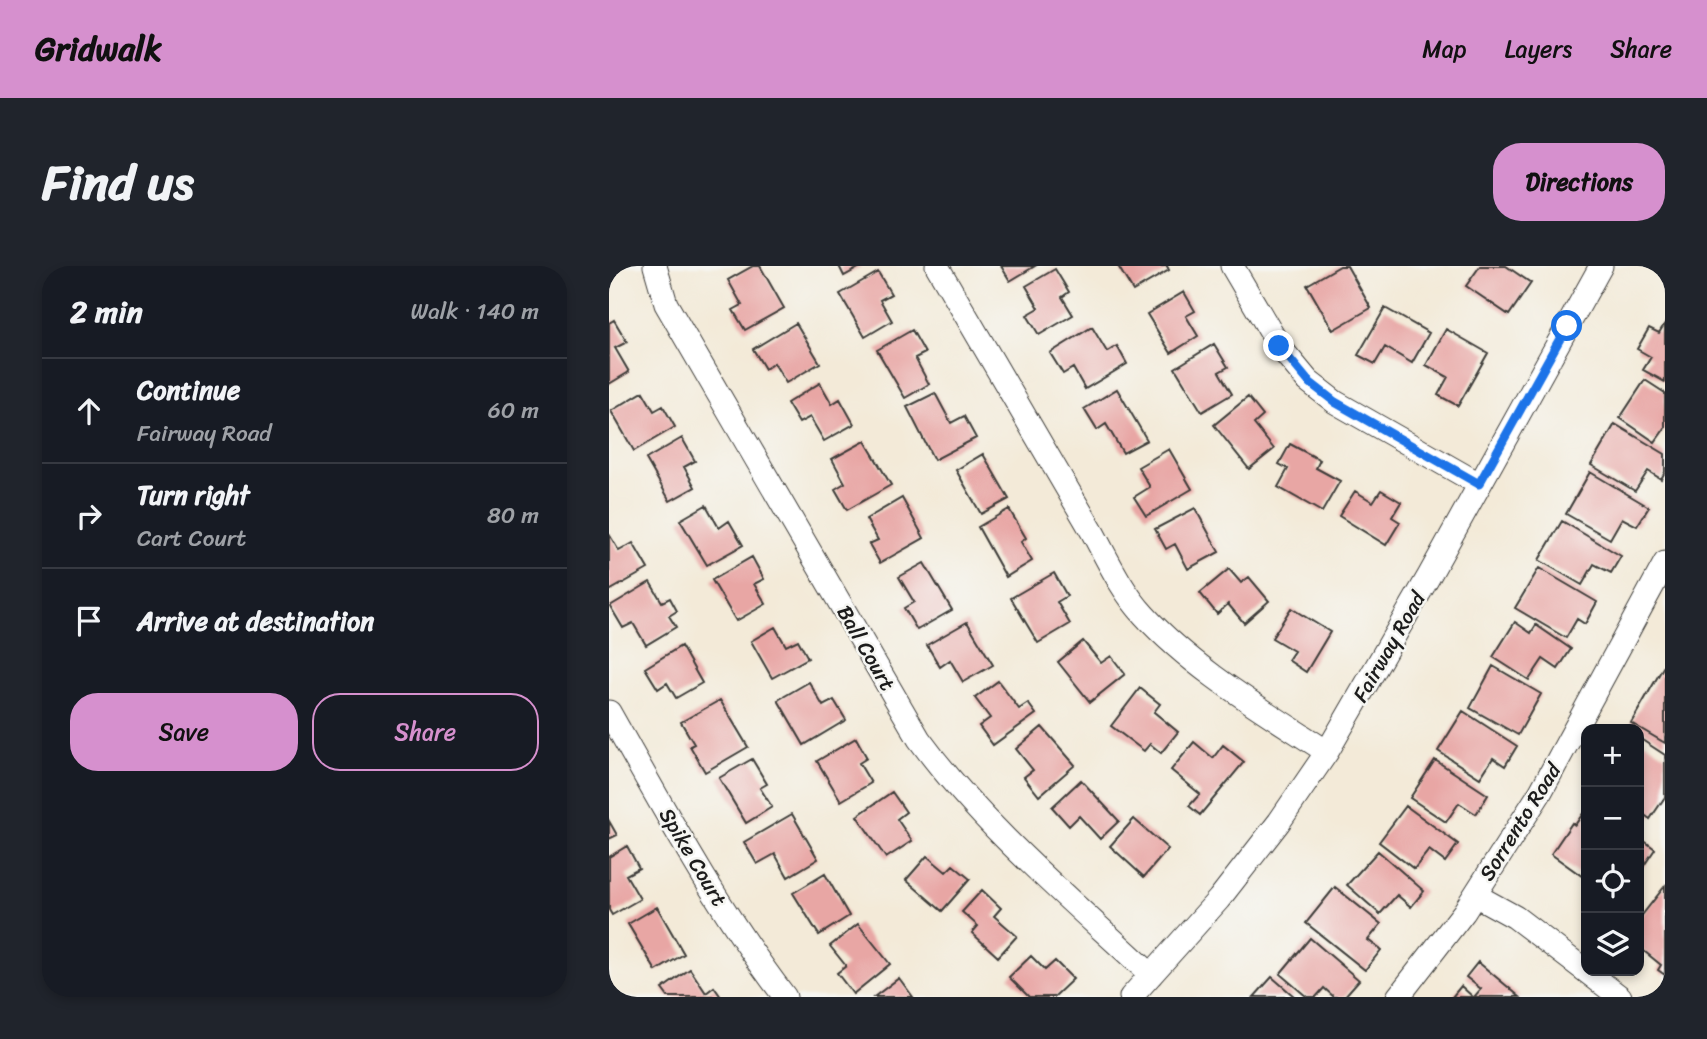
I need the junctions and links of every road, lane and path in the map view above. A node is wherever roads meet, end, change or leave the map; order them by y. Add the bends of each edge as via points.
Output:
1 (655, 266) edge
2 (937, 266) edge
3 (1232, 266) edge
4 (1601, 266) edge
5 (1479, 484) junction
6 (1665, 563) edge
7 (609, 712) edge
8 (1327, 752) junction
9 (1475, 895) junction
10 (1151, 975) junction
11 (785, 997) edge
12 (1131, 997) edge
13 (1398, 997) edge
14 (1620, 997) edge

1 - 10 street, Ball Court via 666,304 919,739 973,806
2 - 8 street via 1115,575 1142,613 1187,656
3 - 5 street via 1279,346 1308,381 1335,402
4 - 5 street, Fairway Road
5 - 8 street, Fairway Road
6 - 9 street, Sorrento Road via 1540,793
7 - 11 street, Spike Court via 700,871
8 - 10 street, Fairway Road via 1245,866
9 - 13 street, Sorrento Road
9 - 14 street via 1515,916
10 - 12 street, Fairway Road

